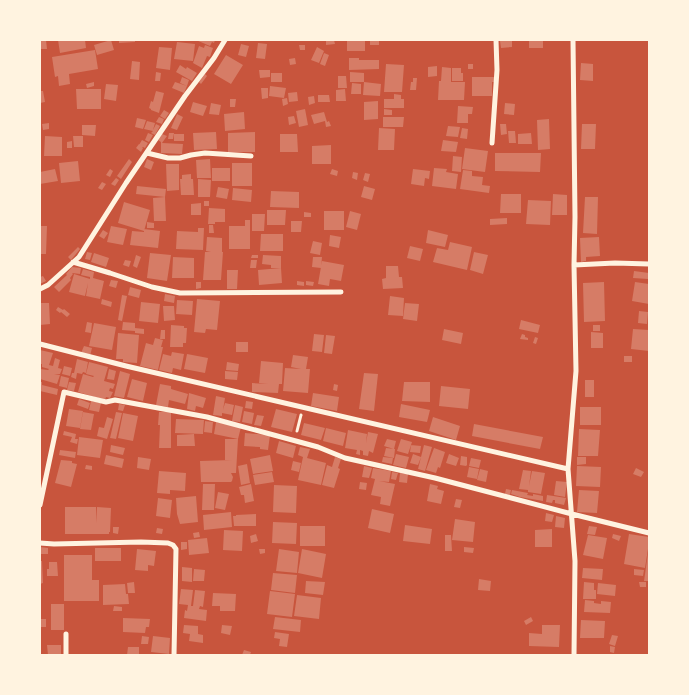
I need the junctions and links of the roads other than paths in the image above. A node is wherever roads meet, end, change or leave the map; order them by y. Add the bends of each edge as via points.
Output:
1 (225, 40) edge
2 (496, 40) edge
3 (573, 40) edge
4 (492, 143) dead end
5 (146, 153) junction
6 (251, 156) dead end
7 (73, 262) junction
8 (649, 264) edge
9 (574, 266) junction
10 (40, 289) edge
11 (342, 292) dead end
12 (40, 344) edge
13 (568, 469) junction
14 (40, 505) edge
15 (572, 514) junction
16 (649, 533) edge
17 (40, 543) edge
18 (66, 634) dead end
19 (66, 655) edge
20 (174, 655) edge
21 (574, 655) edge

1 - 5 street
2 - 4 street via 498,70
3 - 9 street
5 - 6 street via 168,158 205,153
5 - 7 street
7 - 10 street
7 - 11 street via 180,293
8 - 9 street
9 - 13 street via 576,371
12 - 13 street
13 - 15 street
14 - 15 street via 64,392 106,402 115,400 207,417 318,447 345,458
15 - 16 street
15 - 21 street
17 - 20 street via 141,542 173,545 176,549
18 - 19 street

